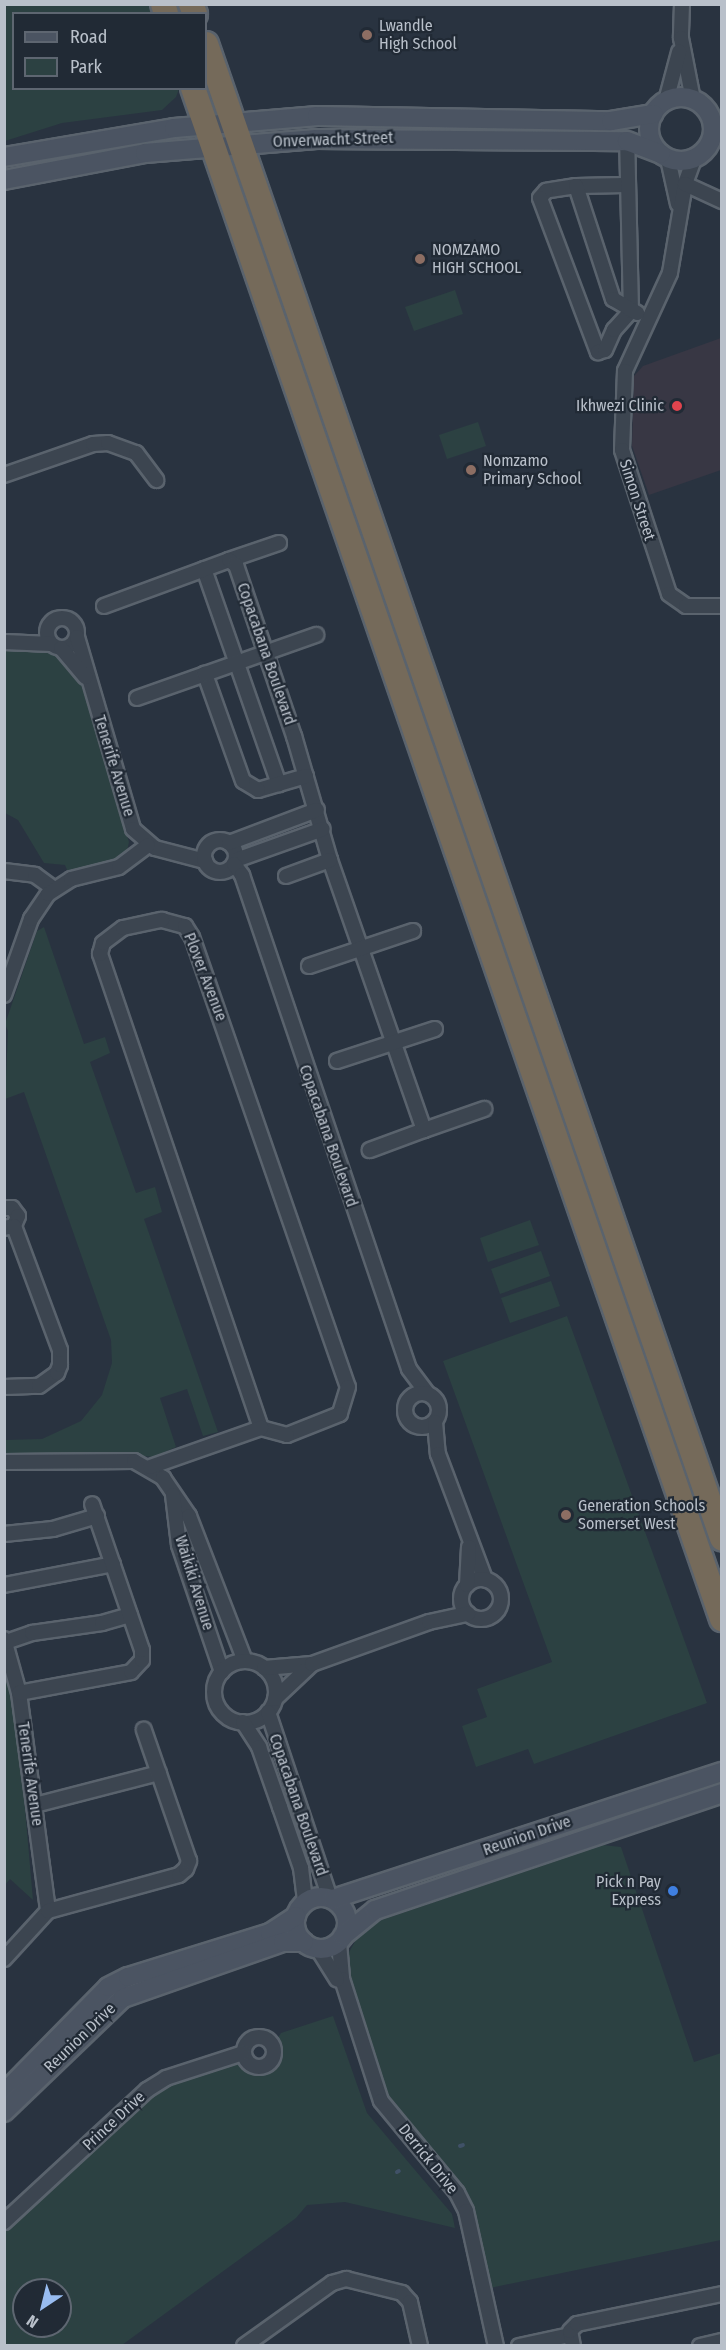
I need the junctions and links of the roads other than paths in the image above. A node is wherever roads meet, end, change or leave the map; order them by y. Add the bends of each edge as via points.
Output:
1 (682, 4) edge
2 (681, 38) junction
3 (207, 47) edge
4 (194, 90) edge
5 (693, 100) junction
6 (666, 101) junction
7 (653, 114) junction
8 (717, 124) edge
9 (237, 134) junction
10 (209, 136) junction
11 (627, 141) junction
12 (706, 154) edge
13 (4, 157) edge
14 (664, 157) junction
15 (4, 180) edge
16 (685, 184) junction
17 (625, 185) junction
18 (576, 186) junction
19 (722, 201) edge
20 (679, 212) junction
21 (631, 311) junction
22 (650, 318) junction
23 (4, 475) edge
24 (156, 480) dead end
25 (279, 543) dead end
26 (229, 560) junction
27 (204, 569) junction
28 (104, 606) dead end
29 (722, 606) edge
30 (47, 626) junction
31 (316, 634) dead end
32 (77, 637) junction
33 (20, 640) junction
34 (4, 642) edge
35 (56, 646) junction
36 (266, 652) junction
37 (236, 663) junction
38 (205, 674) junction
39 (88, 681) junction
40 (137, 698) dead end
41 (306, 776) junction
42 (279, 784) junction
43 (317, 810) junction
44 (323, 829) junction
45 (229, 843) junction
46 (148, 845) junction
47 (209, 845) junction
48 (179, 854) junction
49 (330, 860) junction
50 (205, 861) junction
51 (231, 866) junction
52 (4, 871) edge
53 (286, 876) dead end
54 (54, 889) junction
55 (413, 931) dead end
56 (360, 947) junction
57 (309, 966) dead end
58 (4, 995) edge
59 (435, 1029) dead end
60 (392, 1041) junction
61 (337, 1061) dead end
62 (484, 1109) dead end
63 (424, 1130) junction
64 (369, 1150) dead end
65 (5, 1207) edge
66 (9, 1227) edge
67 (409, 1369) junction
68 (4, 1387) edge
69 (428, 1394) junction
70 (408, 1399) junction
71 (435, 1422) junction
72 (261, 1428) junction
73 (420, 1428) junction
74 (438, 1454) junction
75 (4, 1462) edge
76 (150, 1467) junction
77 (172, 1493) junction
78 (4, 1534) edge
79 (722, 1538) edge
80 (469, 1545) junction
81 (113, 1564) junction
82 (484, 1579) junction
83 (4, 1585) edge
84 (464, 1591) junction
85 (468, 1614) junction
86 (130, 1615) junction
87 (722, 1619) edge
88 (429, 1622) junction
89 (5, 1640) edge
90 (245, 1661) junction
91 (312, 1664) junction
92 (264, 1668) junction
93 (222, 1672) junction
94 (19, 1693) junction
95 (275, 1699) junction
96 (268, 1712) junction
97 (243, 1722) junction
98 (144, 1730) dead end
99 (722, 1772) edge
100 (159, 1773) junction
101 (722, 1793) edge
102 (35, 1805) junction
103 (332, 1899) junction
104 (300, 1909) junction
105 (48, 1911) junction
106 (341, 1939) junction
107 (311, 1945) junction
108 (4, 1959) edge
109 (352, 2015) junction
110 (243, 2053) dead end
111 (4, 2093) edge
112 (4, 2112) edge
113 (4, 2222) edge
114 (722, 2294) edge
115 (571, 2340) edge
116 (722, 2341) edge
117 (244, 2346) edge
118 (420, 2346) edge
119 (496, 2346) edge
120 (519, 2346) edge
121 (700, 2346) edge

1 - 2 street
2 - 5 street
2 - 6 street
3 - 9 highway
4 - 10 highway
5 - 6 street
5 - 8 street
6 - 7 street
7 - 9 street, Onverwacht Street via 611,121 317,116
7 - 14 street via 649,131
8 - 12 street
9 - 10 street, Onverwacht Street
9 - 11 street, Onverwacht Street
9 - 79 highway
10 - 13 street, Onverwacht Street via 106,138
10 - 15 street, Onverwacht Street via 145,153
10 - 87 highway
11 - 14 street, Onverwacht Street
11 - 17 street
12 - 14 street
12 - 16 street, Simon Street
14 - 20 street, Simon Street
16 - 19 street
16 - 20 street, Simon Street
17 - 18 street
17 - 21 street
18 - 21 street via 613,299
18 - 21 street via 546,191 540,198 595,351 605,350 614,330
20 - 22 street, Simon Street via 676,250
21 - 22 street
22 - 29 street, Simon Street via 625,370 624,463 669,594 686,606
23 - 24 street via 93,444 108,443 136,453
25 - 26 street
26 - 27 street
26 - 36 street, Copacabana Boulevard via 236,564
27 - 28 street
27 - 37 street
30 - 32 street via 59,617 67,618 74,622
30 - 33 street
30 - 35 street
31 - 36 street
32 - 35 street via 74,643
32 - 39 street, Tenerife Avenue
33 - 34 street
33 - 35 street
35 - 39 street, Tenerife Avenue
36 - 37 street
36 - 41 street, Copacabana Boulevard
37 - 38 street
37 - 42 street
38 - 40 street
38 - 42 street via 243,782 258,790
39 - 46 street, Tenerife Avenue via 133,829
41 - 42 street
41 - 43 street, Copacabana Boulevard
43 - 44 street, Copacabana Boulevard
43 - 45 street
44 - 49 street, Copacabana Boulevard
44 - 51 street
45 - 47 street via 221,840
45 - 51 street
46 - 48 street
46 - 54 street via 119,867 83,875
47 - 48 street
47 - 50 street
48 - 50 street
49 - 53 street
49 - 56 street, Copacabana Boulevard
50 - 51 street via 212,870
51 - 67 street, Copacabana Boulevard via 248,902
52 - 54 street via 35,876
54 - 58 street via 31,919
55 - 56 street
56 - 57 street
56 - 60 street, Copacabana Boulevard
59 - 60 street
60 - 61 street
60 - 63 street, Copacabana Boulevard
62 - 63 street
63 - 64 street
65 - 66 street via 17,1213
66 - 68 street via 60,1350 60,1365 57,1373 39,1386
67 - 69 street, Copacabana Boulevard
67 - 70 street, Copacabana Boulevard
69 - 70 street via 417,1393
69 - 71 street via 439,1406
70 - 73 street via 405,1416
71 - 73 street
71 - 74 street
72 - 72 street, Plover Avenue via 287,1435 340,1414 348,1387 192,938 185,926 162,920 123,928 103,943 102,962
72 - 76 street
73 - 74 street
74 - 80 street
75 - 76 street via 134,1461
76 - 77 street, Waikiki Avenue
77 - 90 street, Waikiki Avenue via 189,1516
77 - 93 street, Waikiki Avenue via 179,1545
78 - 81 street via 53,1529 95,1510
80 - 82 street
80 - 84 street
81 - 83 street
81 - 86 street
82 - 84 street
82 - 85 street via 500,1591 498,1611 487,1618
84 - 85 street
84 - 88 street
85 - 88 street
86 - 89 street
86 - 94 street via 142,1650 139,1667 131,1672
88 - 91 street
89 - 94 street, Tenerife Avenue
90 - 92 street
90 - 93 street
91 - 92 street
91 - 95 street
92 - 95 street via 274,1679
93 - 97 street via 217,1680 216,1701 228,1717
94 - 102 street, Tenerife Avenue
95 - 96 street
96 - 97 street
96 - 103 street, Copacabana Boulevard
97 - 104 street, Copacabana Boulevard via 259,1747 301,1868
98 - 100 street
99 - 103 street, Reunion Drive
100 - 102 street
100 - 105 street via 189,1861 186,1869 170,1878
101 - 106 street, Reunion Drive via 375,1910
102 - 105 street, Tenerife Avenue
103 - 104 street via 316,1897
103 - 106 street via 347,1919
104 - 107 street via 297,1932
104 - 111 street, Reunion Drive via 270,1933 128,1977 108,1987
105 - 108 street
106 - 107 street
106 - 109 street, Derrick Drive via 340,1970
107 - 109 street, Derrick Drive
107 - 112 street, Reunion Drive via 283,1942 123,1998
109 - 119 street, Derrick Drive via 381,2101 457,2193 466,2211
110 - 113 street, Prince Drive via 166,2078 147,2090
114 - 115 street via 577,2324
115 - 120 street
116 - 121 street
117 - 118 street via 332,2283 346,2279 402,2293 410,2302

